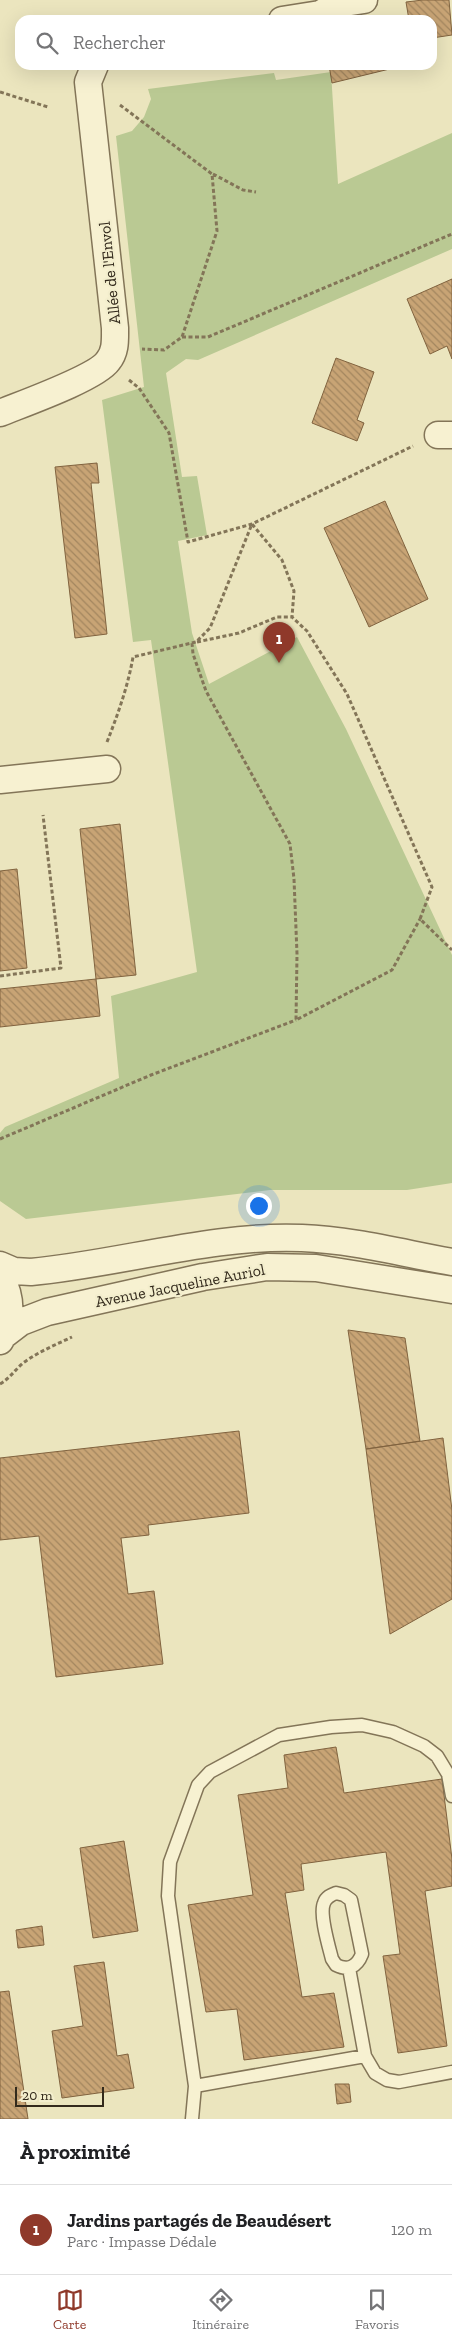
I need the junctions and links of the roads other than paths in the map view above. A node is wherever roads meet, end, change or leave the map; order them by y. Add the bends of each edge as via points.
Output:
1 (364, 0) edge
2 (337, 2) edge
3 (314, 15) edge
4 (93, 70) edge
5 (0, 413) edge
6 (107, 769) road end
7 (0, 780) edge
8 (452, 1262) edge
9 (0, 1265) edge
10 (0, 1276) edge
11 (452, 1290) edge
12 (2, 1338) edge
13 (452, 1796) edge
14 (349, 1968) junction
15 (365, 2056) junction
16 (452, 2072) edge
17 (195, 2086) junction
18 (192, 2119) edge

1 - 2 street
2 - 3 street
4 - 5 street, Allée de l'Envol via 88,82 115,348 108,362 94,373
6 - 7 street
8 - 9 street, Avenue Jacqueline Auriol via 369,1245 301,1238 231,1242 31,1272 14,1271
10 - 12 street via 9,1302 9,1319
11 - 12 street, Avenue Jacqueline Auriol via 316,1268 267,1267 203,1277 47,1312 22,1322
13 - 17 lane via 448,1774 437,1756 424,1746 393,1732 362,1725 279,1735 210,1772 198,1786 170,1862 168,1896
14 - 14 lane via 342,1968 332,1959 322,1911 328,1896 336,1893 351,1900 362,1954 355,1966
14 - 15 lane
15 - 16 lane via 375,2073 387,2080 399,2082
15 - 17 lane
17 - 18 lane

